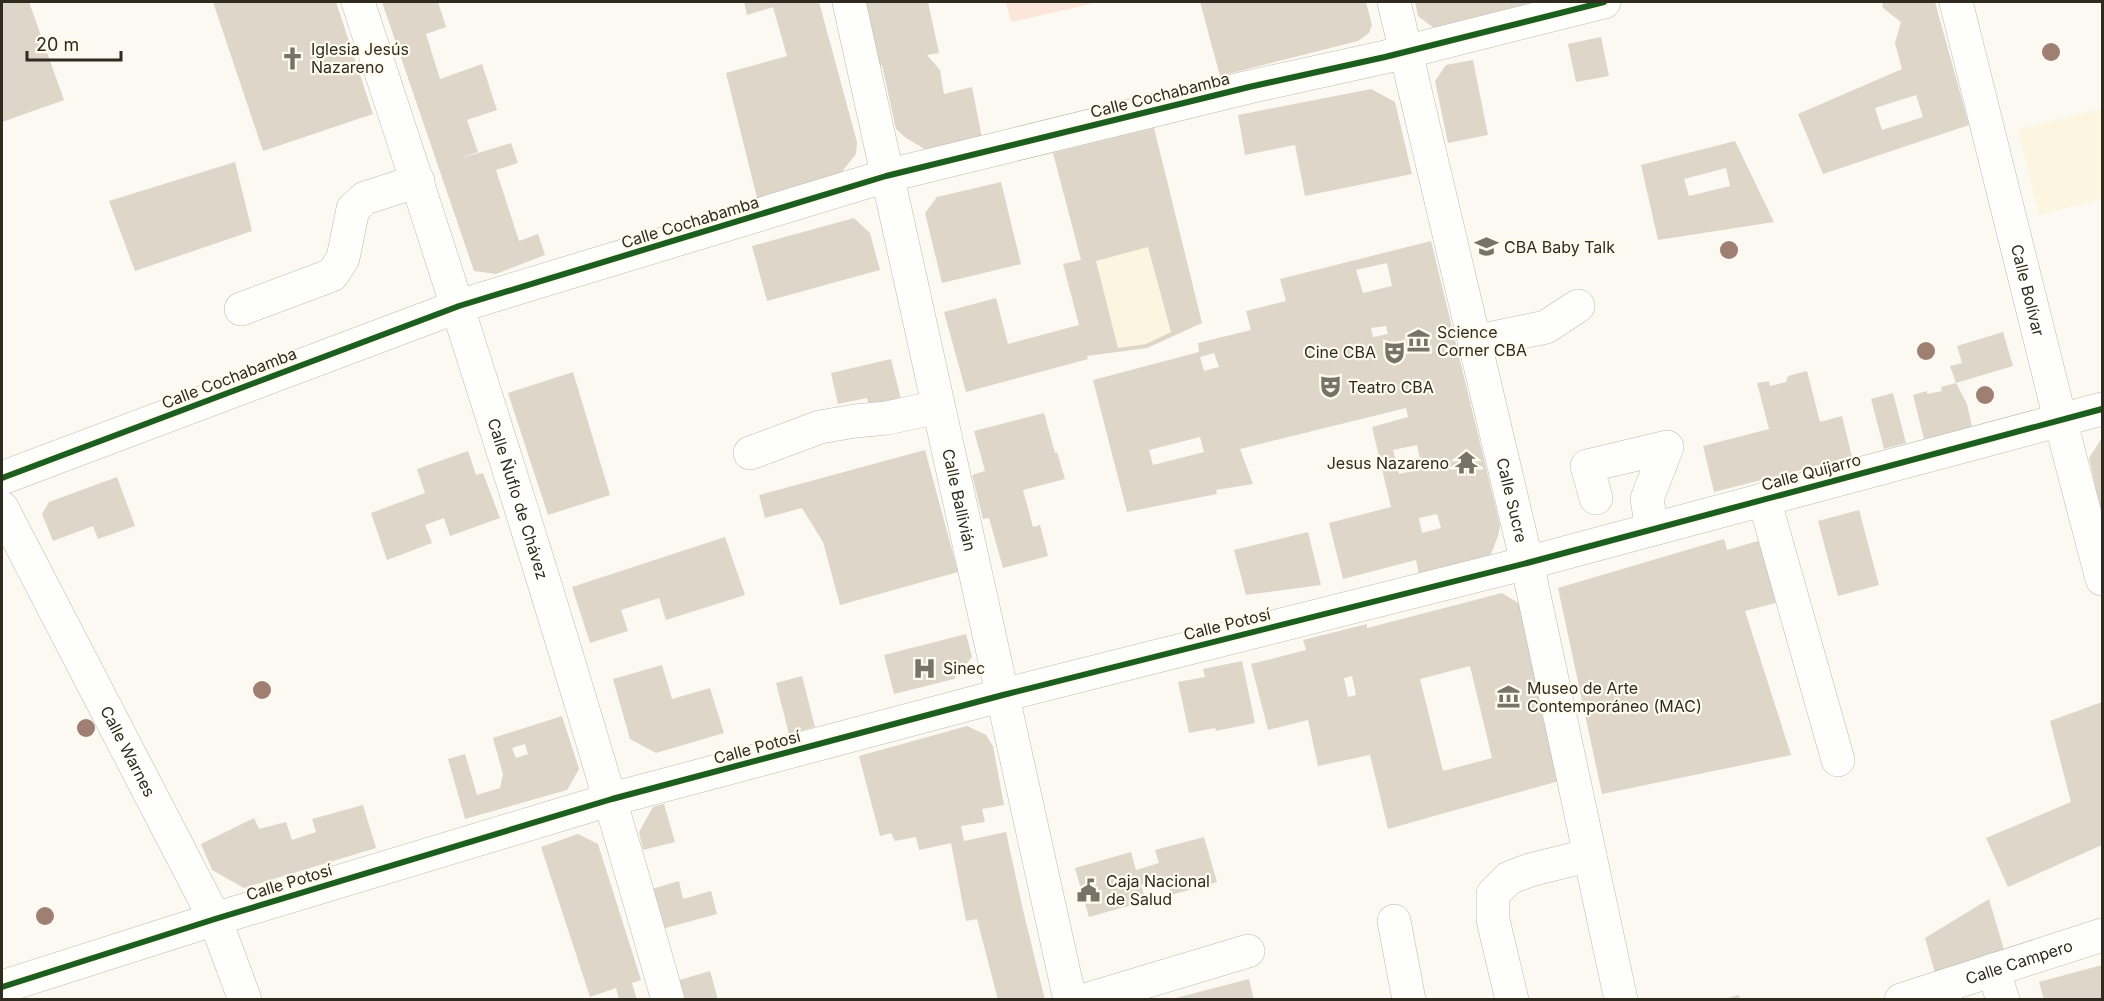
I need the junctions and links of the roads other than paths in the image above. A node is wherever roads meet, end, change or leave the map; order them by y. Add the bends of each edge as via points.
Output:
1 (358, 2) edge
2 (849, 2) edge
3 (1394, 2) edge
4 (1604, 2) edge
5 (1956, 2) edge
6 (1405, 52) junction
7 (886, 176) junction
8 (417, 182) junction
9 (459, 306) junction
10 (1578, 306) dead end
11 (241, 309) dead end
12 (1474, 342) junction
13 (938, 407) junction
14 (2103, 409) edge
15 (2060, 419) junction
16 (750, 453) dead end
17 (2, 478) edge
18 (1596, 498) dead end
19 (1764, 499) junction
20 (2, 508) edge
21 (1652, 529) junction
22 (1527, 563) junction
23 (2103, 579) edge
24 (1002, 695) junction
25 (1838, 760) dead end
26 (612, 799) junction
27 (1590, 855) junction
28 (215, 919) junction
29 (1394, 921) dead end
30 (2103, 935) edge
31 (1248, 951) dead end
32 (1998, 985) edge
33 (2, 987) edge
34 (244, 999) edge
35 (668, 999) edge
36 (1070, 999) edge
37 (1085, 999) edge
38 (1408, 999) edge
39 (1512, 999) edge
40 (1621, 999) edge
41 (1901, 999) edge

1 - 8 street, Calle Ñuflo de Chávez
2 - 7 street, Calle Ballivián
3 - 6 street, Calle Sucre
4 - 6 street, Calle Cochabamba
5 - 15 street, Calle Bolívar
6 - 7 street, Calle Cochabamba
6 - 12 street, Calle Sucre
7 - 9 street, Calle Cochabamba
7 - 13 street, Calle Ballivián
8 - 9 street, Calle Ñuflo de Chávez
8 - 11 street via 365,198 353,209 343,258 332,275
9 - 17 street, Calle Cochabamba
9 - 26 street, Calle Ñuflo de Chávez
10 - 12 street via 1546,327
12 - 22 street, Calle Sucre
13 - 16 street via 820,427
13 - 24 street, Calle Ballivián
14 - 15 street, Calle Quijarro
15 - 19 street, Calle Quijarro
15 - 23 street, Calle Bolívar
18 - 21 street via 1587,466 1667,447 1647,500
19 - 21 street, Calle Quijarro
19 - 25 street
20 - 28 street, Calle Warnes
21 - 22 street, Calle Quijarro
22 - 24 street, Calle Potosí
22 - 27 street, Calle Sucre
24 - 26 street, Calle Potosí
24 - 36 street, Calle Ballivián
26 - 28 street, Calle Potosí
26 - 35 street, Calle Ñuflo de Chávez
27 - 39 street via 1509,878 1493,894 1493,920
27 - 40 street, Calle Sucre
28 - 33 street, Calle Potosí
28 - 34 street, Calle Warnes
29 - 38 street
30 - 32 street, Calle Campero
31 - 37 street
32 - 41 street, Calle Campero

